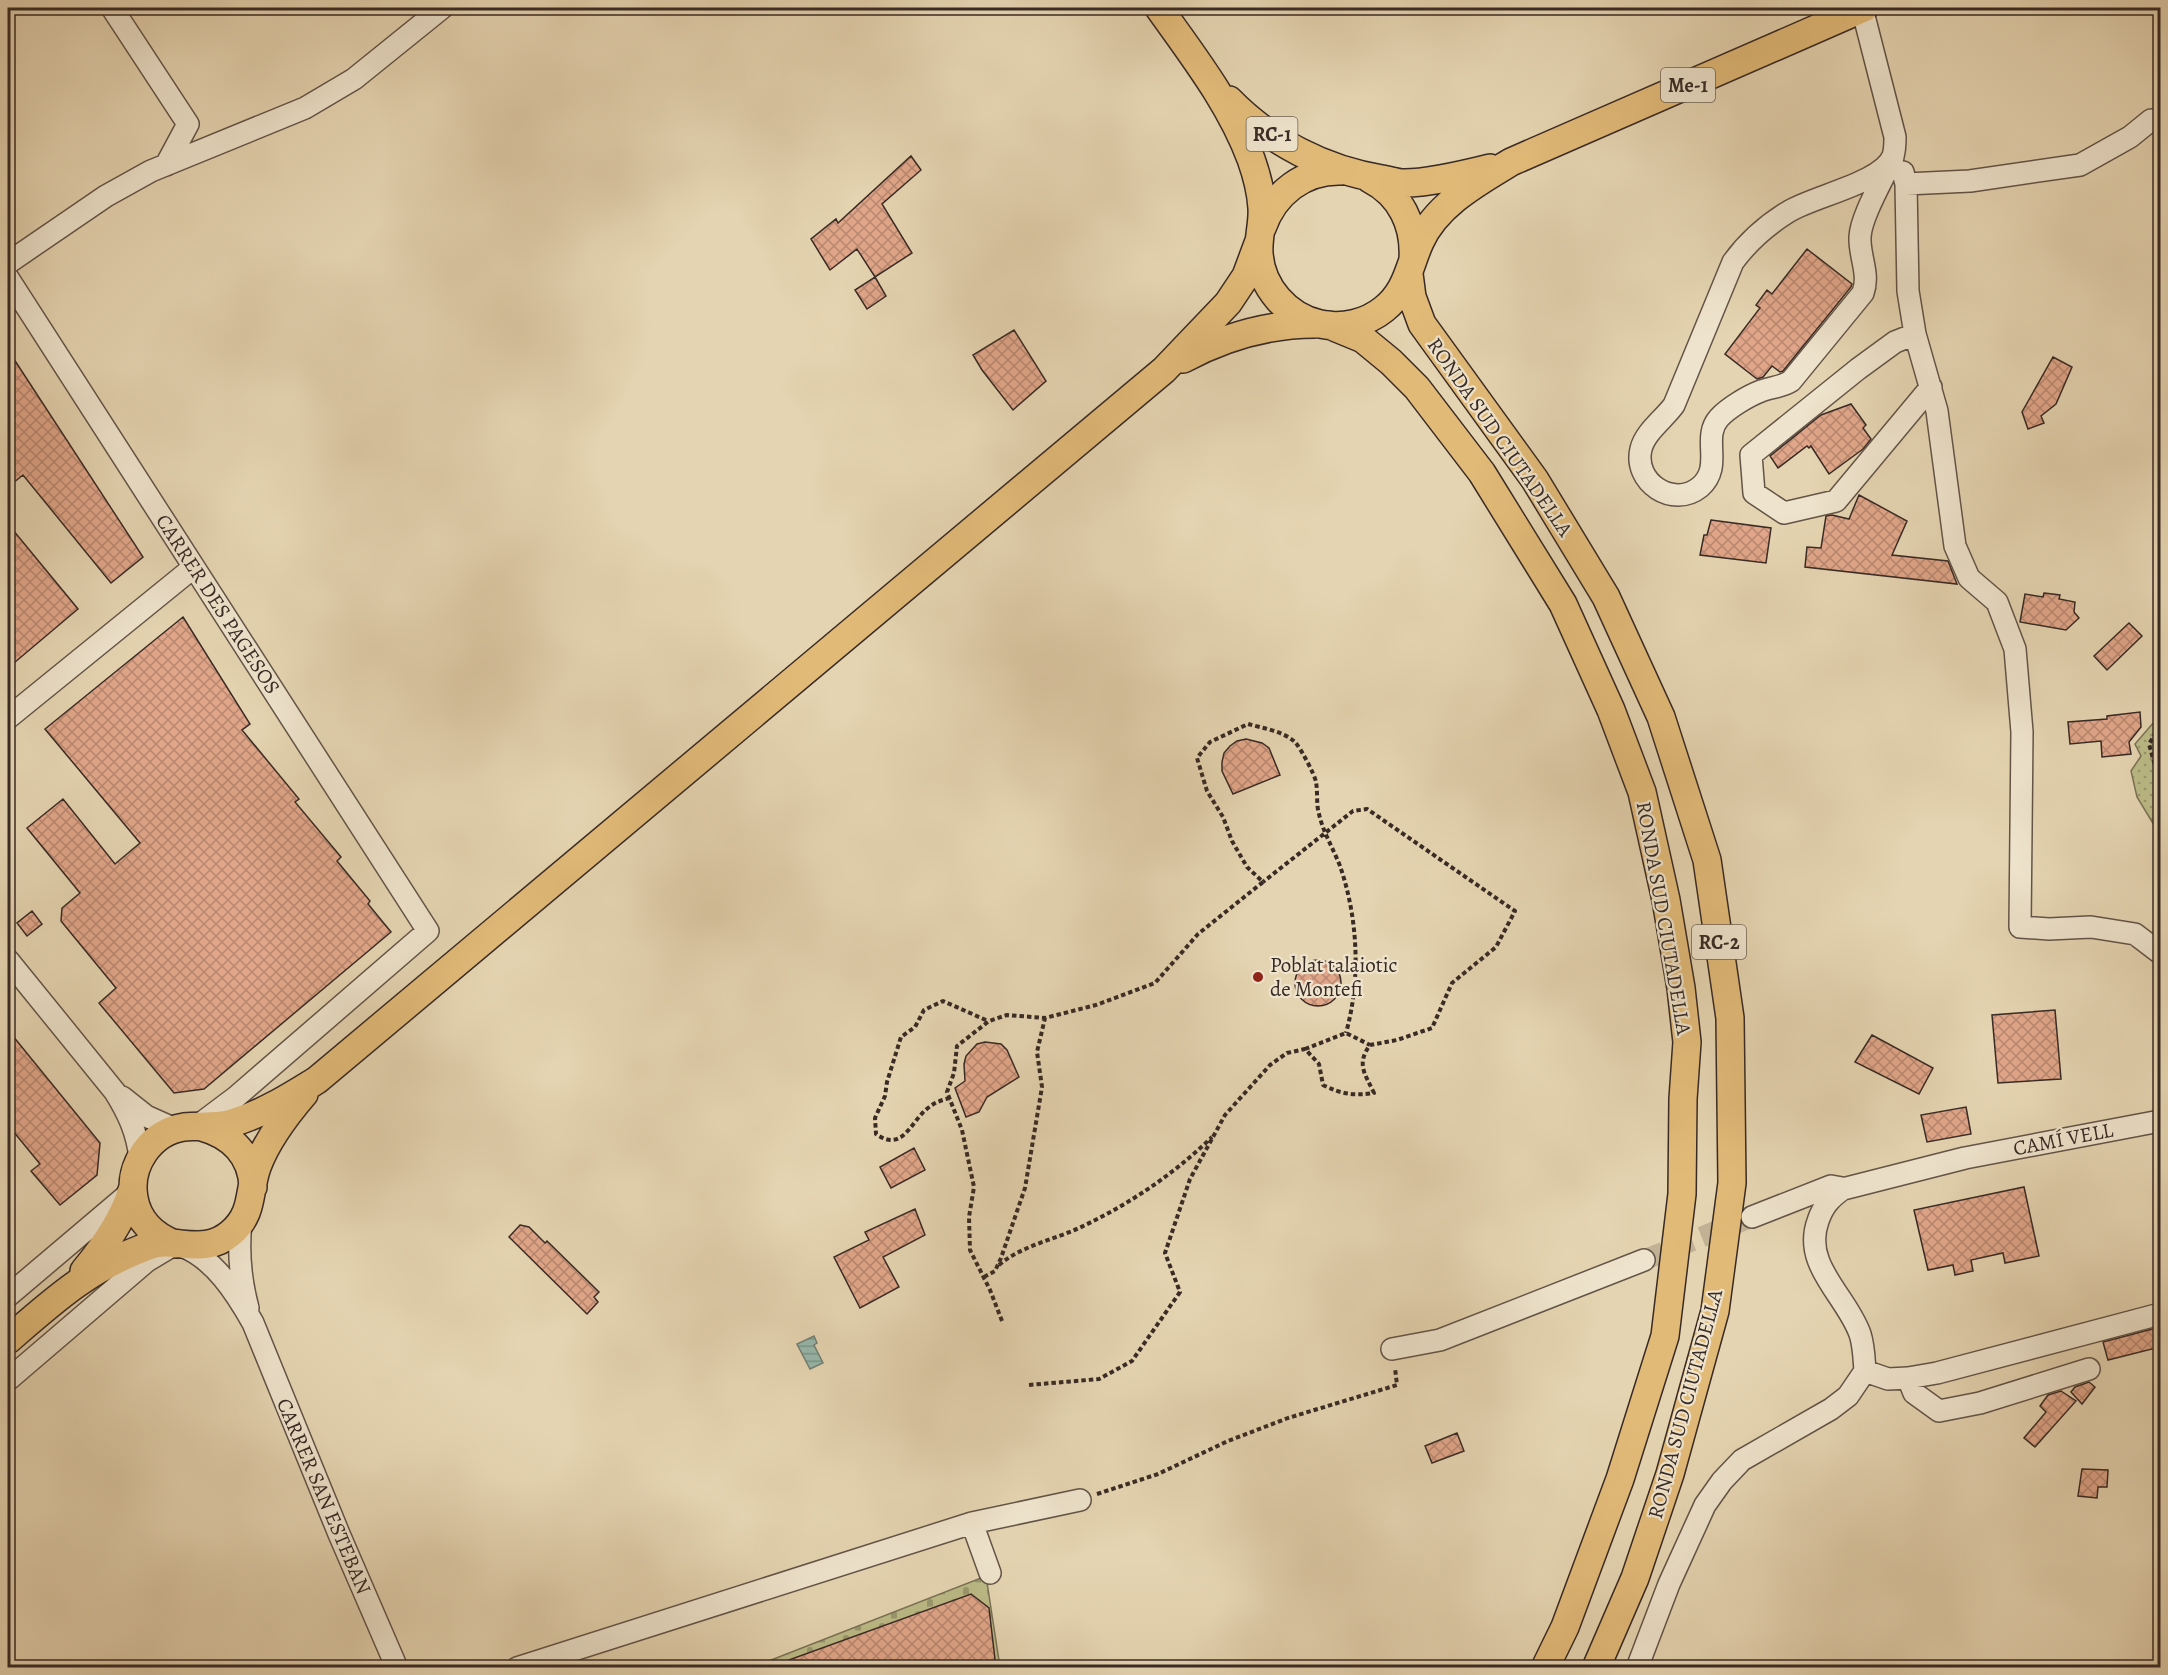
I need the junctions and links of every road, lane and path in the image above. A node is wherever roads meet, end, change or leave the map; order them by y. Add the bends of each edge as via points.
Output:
1 (112, 8) edge
2 (442, 8) edge
3 (1159, 8) edge
4 (1863, 8) edge
5 (1210, 80) junction
6 (2160, 122) edge
7 (1894, 147) junction
8 (1511, 162) junction
9 (166, 165) junction
10 (1355, 174) junction
11 (1906, 184) junction
12 (1260, 236) junction
13 (8, 263) edge
14 (1411, 267) junction
15 (8, 278) edge
16 (1324, 324) junction
17 (1915, 334) junction
18 (1164, 370) junction
19 (1930, 387) junction
20 (194, 567) junction
21 (8, 718) edge
22 (2160, 726) edge
23 (2160, 776) edge
24 (1326, 831) junction
25 (1263, 882) junction
26 (2160, 954) edge
27 (8, 960) edge
28 (1045, 1018) junction
29 (989, 1021) junction
30 (1346, 1033) junction
31 (1370, 1045) junction
32 (1305, 1049) junction
33 (317, 1080) junction
34 (115, 1092) junction
35 (950, 1098) junction
36 (2160, 1120) edge
37 (191, 1128) junction
38 (1215, 1134) junction
39 (140, 1158) junction
40 (1843, 1189) junction
41 (132, 1190) junction
42 (253, 1191) junction
43 (1752, 1217) tunnel mouth
44 (241, 1222) junction
45 (178, 1245) junction
46 (1644, 1260) tunnel mouth
47 (996, 1267) junction
48 (984, 1277) junction
49 (71, 1286) junction
50 (8, 1296) edge
51 (2160, 1314) edge
52 (1002, 1321) dead end
53 (253, 1323) junction
54 (8, 1340) edge
55 (1392, 1349) joint
56 (2089, 1369) dead end
57 (1865, 1371) junction
58 (1908, 1378) junction
59 (8, 1380) edge
60 (1029, 1385) dead end
61 (1080, 1500) joint
62 (972, 1523) junction
63 (990, 1573) dead end
64 (397, 1668) edge
65 (517, 1668) edge
66 (1545, 1668) edge
67 (1596, 1668) edge
68 (1637, 1668) edge

1 - 9 street via 188,124
2 - 9 street via 354,79 305,108
3 - 5 main road, RC-1
4 - 7 street
4 - 8 main road, Me-1
5 - 10 main road, RC-1 via 1251,121 1323,164
5 - 12 main road, RC-1 via 1251,160 1262,208
6 - 11 street via 2151,120 2130,137 2080,165 1971,181
7 - 7 street via 1862,224 1860,246 1866,276 1863,293 1791,381 1755,393 1718,420 1711,440 1712,468 1699,487 1676,495 1655,489 1643,470 1641,448 1674,405 1733,262 1744,247 1786,213 1877,174
7 - 11 street
8 - 10 main road, Me-1 via 1472,173 1404,183
8 - 14 main road, Me-1 via 1477,182 1431,223
9 - 13 street via 106,196
10 - 12 main road, Me-1 via 1320,173 1297,182 1270,208
10 - 14 main road via 1387,190 1404,210 1413,234
11 - 17 street via 1908,291
12 - 16 main road via 1261,265 1273,293 1296,314
12 - 18 main road, Me-1 via 1246,276 1228,303
14 - 16 main road, Me-1 via 1398,296 1384,309 1348,325
14 - 67 main road, RONDA SUD CIUTADELLA / RC-2 via 1412,297 1422,324 1534,480 1594,577 1661,717 1707,860 1730,1018 1732,1183 1715,1311 1670,1474 1635,1578
15 - 20 street, CARRER DES PAGESOS
16 - 18 main road, Me-1 via 1247,332 1204,348
16 - 66 main road, RONDA SUD CIUTADELLA / RC-2 via 1363,339 1416,388 1482,473 1563,604 1611,710 1642,792 1681,988 1687,1042 1682,1194 1665,1336 1620,1479 1565,1627
17 - 19 street
17 - 19 street via 1895,342 1858,369 1751,455 1754,493 1784,513 1836,501
18 - 33 main road, Me-1
19 - 26 street via 1937,411 1955,546 1969,578 1997,602 2014,649 2022,732 2020,927 2091,927 2135,934
20 - 21 street
20 - 37 street, CARRER DES PAGESOS via 428,931 236,1097
22 - 23 path via 2150,744
24 - 25 path
24 - 25 path via 1318,814 1316,780 1295,742 1248,724 1210,742 1197,758 1207,791 1247,867
24 - 30 path via 1347,891 1354,933 1355,985
24 - 31 path via 1353,811 1368,809 1515,911 1496,947 1452,983 1432,1028
25 - 28 path via 1198,934 1155,983 1096,1005
27 - 34 street
28 - 29 path via 1007,1016
28 - 47 path via 1037,1052 1042,1087 1035,1138 1025,1188
29 - 35 path via 957,1046 947,1092
29 - 35 path via 943,1000 924,1010 915,1027 901,1037 875,1118 876,1134 886,1141 895,1141 926,1109
30 - 31 path
30 - 32 path
31 - 32 path via 1362,1064 1374,1093 1356,1095 1339,1093 1323,1085 1319,1064
32 - 38 path via 1287,1053 1270,1065 1225,1115
33 - 37 main road, Me-1 via 281,1102 233,1123
33 - 42 main road, Me-1 via 271,1140 257,1167
34 - 37 street via 146,1116
34 - 39 street via 136,1134
35 - 48 path via 962,1130 974,1187 969,1217 970,1250
36 - 40 street, CAMÍ VELL via 1965,1158
37 - 39 main road, Me-1 via 161,1136
37 - 42 main road via 225,1136 240,1149 249,1166
38 - 47 path via 1160,1181 1119,1208 1010,1255
38 - 60 path via 1190,1179 1165,1253 1180,1292 1132,1361 1099,1379
39 - 41 main road, Me-1
40 - 43 street, CAMÍ VELL via 1831,1186
40 - 57 street via 1828,1200 1821,1212 1813,1233 1814,1252 1860,1334
41 - 45 main road via 145,1224 158,1236
41 - 49 main road, Me-1 via 107,1242
41 - 50 street
42 - 44 main road, Me-1
44 - 45 main road, Me-1 via 215,1243 198,1247
44 - 53 street, CARRER SAN ESTEBAN via 243,1277
45 - 49 main road, Me-1 via 151,1245 119,1257
45 - 53 street, CARRER SAN ESTEBAN via 195,1251 208,1262
45 - 59 street via 147,1262
46 - 55 street via 1440,1340
47 - 48 path
48 - 52 path
49 - 54 main road, Me-1
51 - 58 street
53 - 64 street, CARRER SAN ESTEBAN
55 - 61 path via 1397,1385 1288,1418 1158,1474
56 - 58 street via 1980,1403 1939,1411 1914,1393
57 - 58 street via 1888,1378
57 - 68 street via 1848,1396 1832,1409 1742,1460 1722,1481 1705,1505 1668,1584
61 - 62 street
62 - 63 street
62 - 65 street

